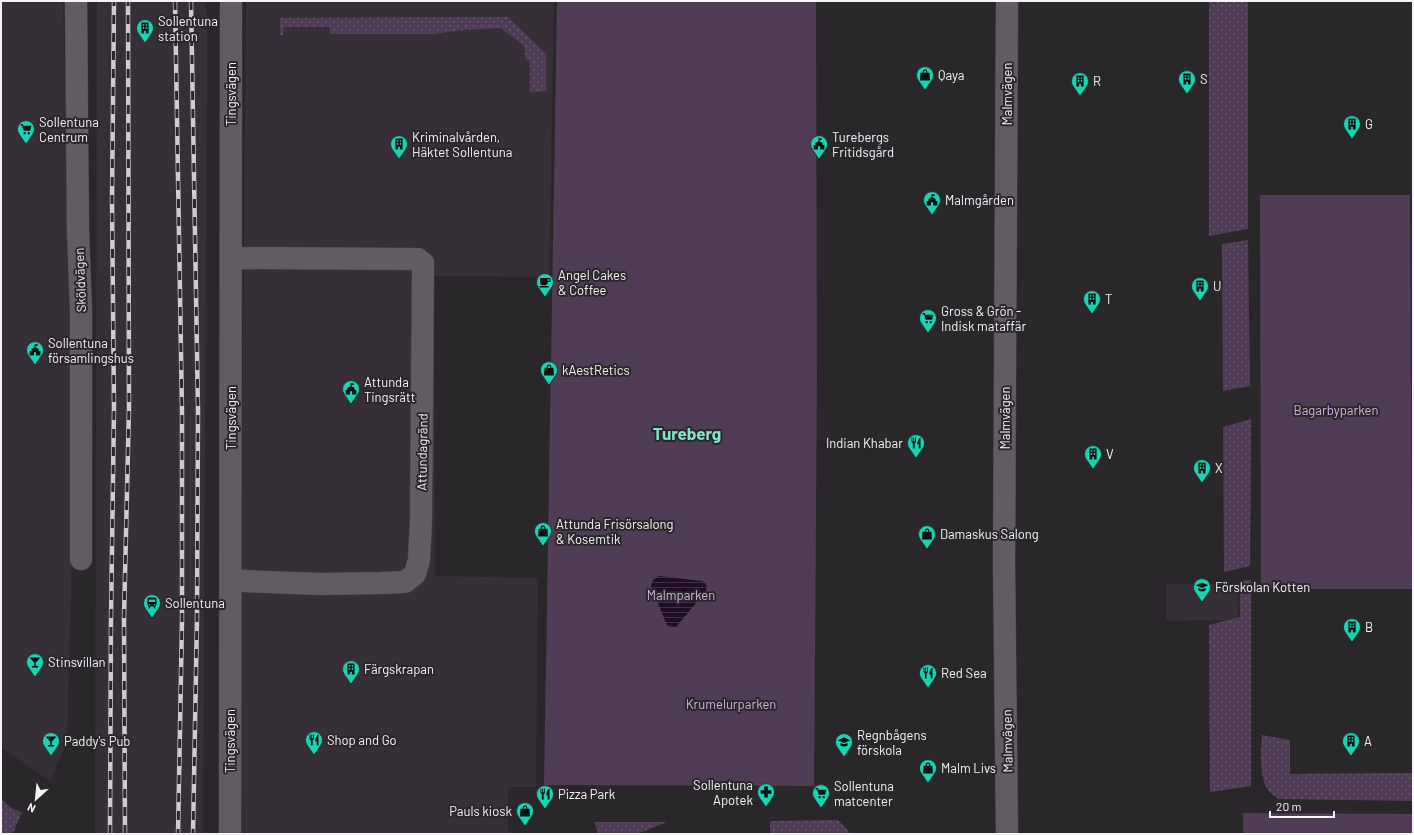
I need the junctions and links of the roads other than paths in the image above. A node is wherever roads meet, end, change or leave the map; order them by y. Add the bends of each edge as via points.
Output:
1 (76, 1) edge
2 (231, 1) edge
3 (1007, 1) edge
4 (231, 258) junction
5 (81, 558) dead end
6 (231, 579) junction
7 (230, 834) edge
8 (1007, 834) edge

1 - 5 street, Sköldvägen via 78,231 82,310
2 - 4 street, Tingsvägen
3 - 8 street, Malmvägen via 1004,564
4 - 6 street, Tingsvägen
4 - 6 street, Attundagränd via 418,259 423,263 423,302 421,521 419,560 415,574 405,582 382,583 320,584
6 - 7 street, Tingsvägen

